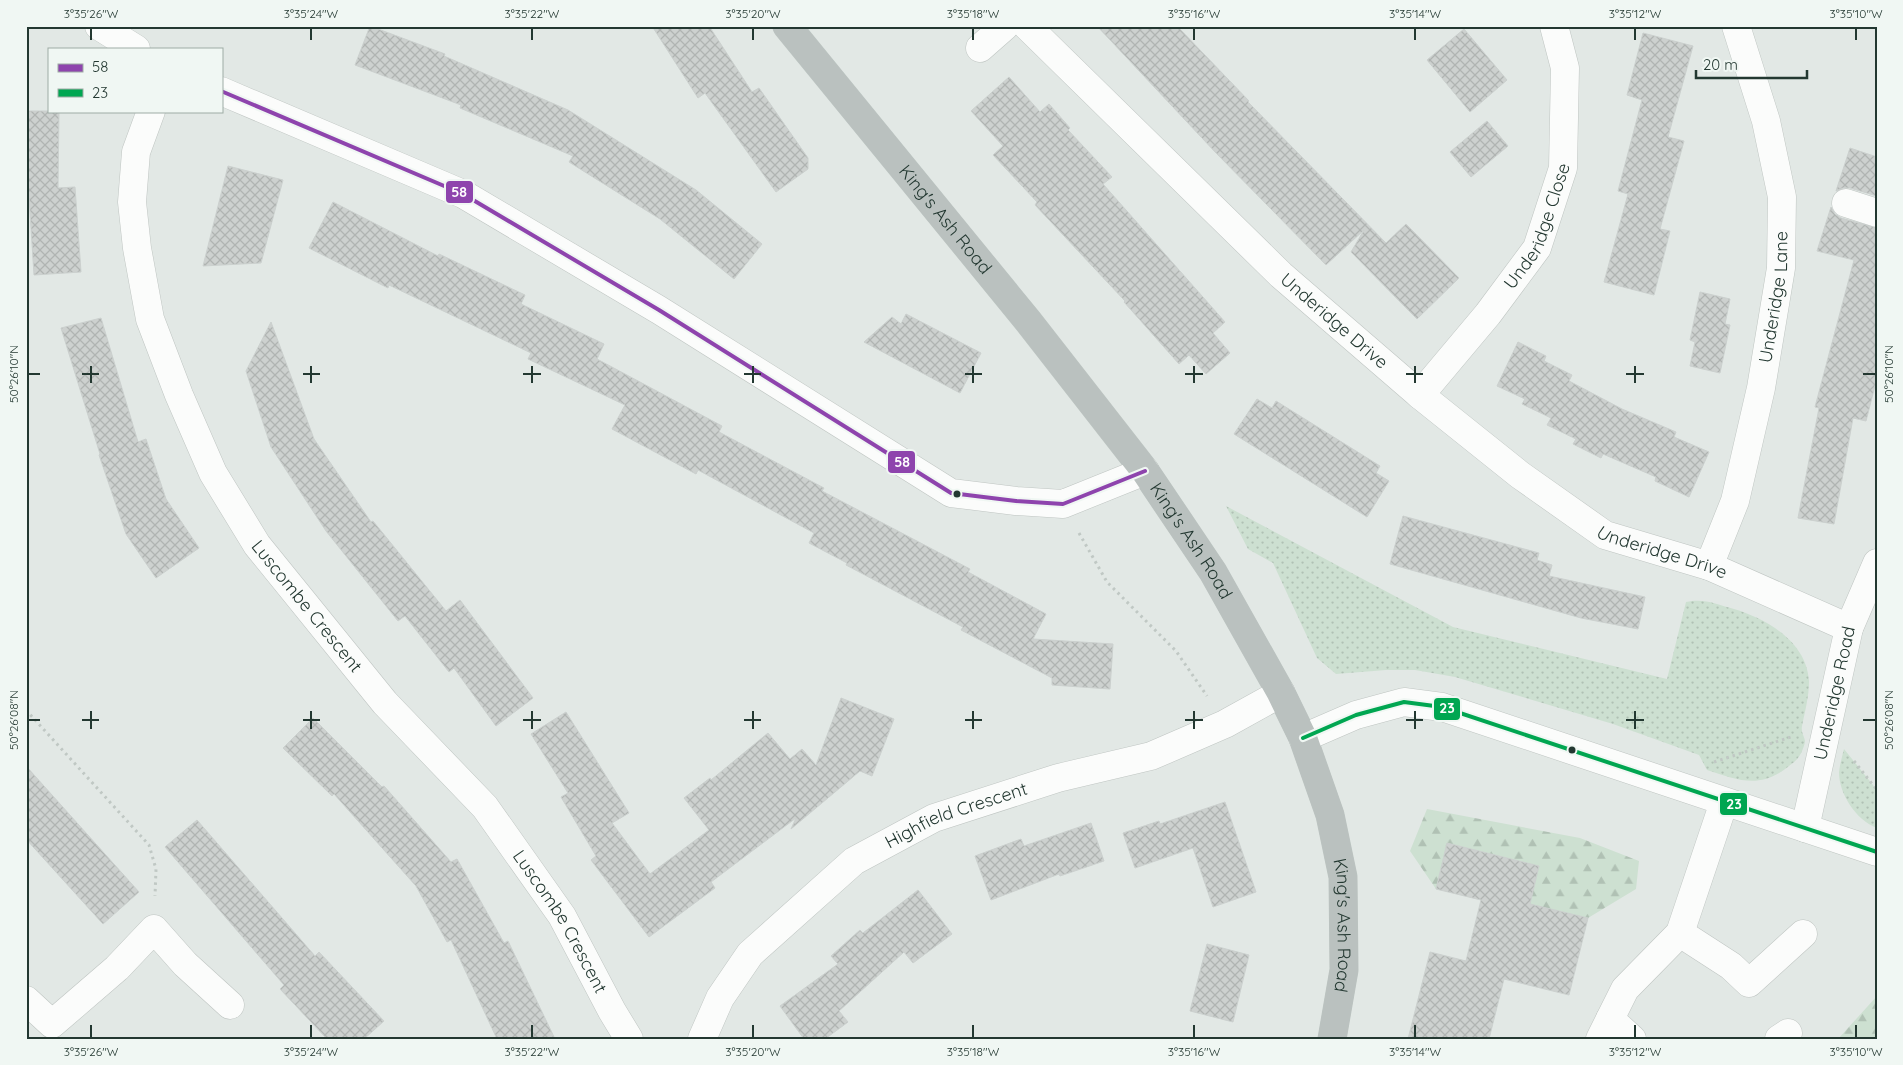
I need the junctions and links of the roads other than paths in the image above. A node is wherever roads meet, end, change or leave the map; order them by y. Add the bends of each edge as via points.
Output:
1 (99, 26) edge
2 (787, 26) edge
3 (1005, 26) edge
4 (1026, 26) edge
5 (1554, 26) edge
6 (1736, 26) edge
7 (134, 48) edge
8 (980, 48) dead end
9 (222, 91) edge
10 (151, 112) edge
11 (1846, 204) dead end
12 (1877, 213) edge
13 (1420, 395) junction
14 (1145, 472) junction
15 (1877, 563) edge
16 (1709, 566) junction
17 (1849, 628) junction
18 (1281, 694) junction
19 (1303, 738) junction
20 (1724, 802) junction
21 (1805, 828) junction
22 (1877, 852) edge
23 (1680, 933) junction
24 (1804, 934) dead end
25 (26, 1000) edge
26 (230, 1005) dead end
27 (1605, 1029) edge
28 (44, 1031) edge
29 (629, 1039) edge
30 (702, 1039) edge
31 (1332, 1039) edge
32 (1632, 1039) edge

1 - 7 street
2 - 14 highway, King's Ash Road via 1028,321
3 - 8 street
4 - 13 street, Underidge Drive via 1281,275
5 - 13 street, Underidge Close via 1565,68 1563,168 1537,248 1488,314
6 - 16 street, Underidge Lane via 1766,121 1782,197 1781,268 1761,388 1735,501
9 - 14 street via 464,194 659,310 951,493 1063,504
10 - 29 street, Luscombe Crescent via 136,152 132,202 137,248 150,319 213,473 257,546 385,703 485,807 562,916
11 - 12 street
13 - 16 street, Underidge Drive via 1520,475 1605,535
14 - 18 highway, King's Ash Road via 1213,572
15 - 17 street, Underidge Road
16 - 17 street, Underidge Drive
17 - 21 street, Underidge Road
18 - 19 highway, King's Ash Road
18 - 30 street, Highfield Crescent via 1225,724 1151,756 1058,778 934,818 854,861 750,954 720,998
19 - 20 street via 1356,715 1404,702 1442,707
19 - 31 highway, King's Ash Road via 1330,815 1343,877 1344,970
20 - 21 street
20 - 23 street
21 - 22 street
23 - 24 street via 1731,966 1750,983
23 - 27 street via 1625,989
25 - 28 street
26 - 28 street via 185,964 154,929 117,968
27 - 32 street

